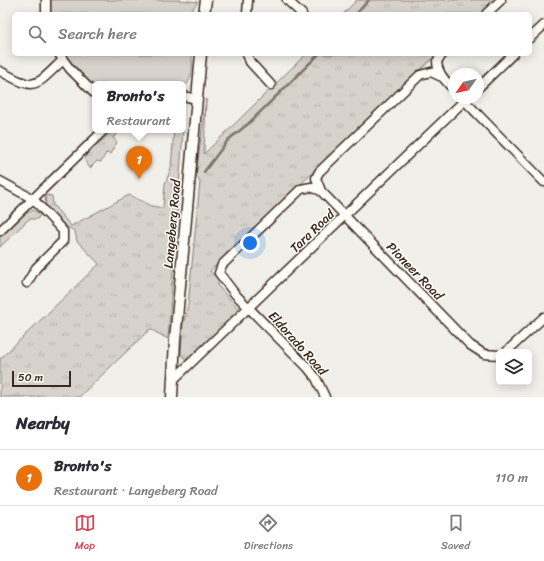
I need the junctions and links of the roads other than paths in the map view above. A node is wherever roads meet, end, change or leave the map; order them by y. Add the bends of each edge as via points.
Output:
1 (46, 0) edge
2 (206, 0) edge
3 (248, 0) edge
4 (287, 0) edge
5 (501, 0) edge
6 (46, 12) edge
7 (204, 12) edge
8 (247, 12) edge
9 (300, 12) edge
10 (488, 12) edge
11 (544, 25) edge
12 (532, 36) edge
13 (201, 56) edge
14 (248, 56) edge
15 (441, 56) edge
16 (511, 56) edge
17 (61, 57) edge
18 (0, 71) edge
19 (442, 77) junction
20 (484, 82) edge
21 (448, 84) edge
22 (271, 85) dead end
23 (92, 91) edge
24 (186, 97) edge
25 (197, 99) junction
26 (460, 104) edge
27 (470, 104) edge
28 (101, 133) edge
29 (0, 181) edge
30 (544, 182) edge
31 (321, 191) junction
32 (33, 199) junction
33 (345, 216) junction
34 (0, 231) edge
35 (27, 283) dead end
36 (249, 308) junction
37 (544, 316) edge
38 (509, 349) edge
39 (496, 355) edge
40 (172, 381) junction
41 (172, 397) edge
42 (325, 397) edge

1 - 6 street
2 - 7 main road
3 - 8 street
4 - 9 street
5 - 10 street
11 - 12 street
13 - 25 main road, Langeberg Road
14 - 22 street
15 - 19 street via 437,61
16 - 20 street
17 - 18 street via 41,81 33,85 23,83
17 - 23 street
19 - 21 street
19 - 31 street via 431,72 420,75 319,172 316,178
24 - 25 street
25 - 40 main road, Langeberg Road
26 - 33 street, Tara Road
27 - 30 street
28 - 32 street
29 - 32 street
31 - 33 street, Pioneer Road
31 - 36 street, Eldorado Road via 311,187 301,190 219,269 220,276
32 - 34 street
32 - 35 street via 62,228 64,237 36,268
33 - 36 street, Tara Road
33 - 39 street, Pioneer Road via 470,345 484,354
36 - 40 street, Tara Road
36 - 42 street, Eldorado Road via 308,368
37 - 38 street
40 - 41 main road, Langeberg Road

